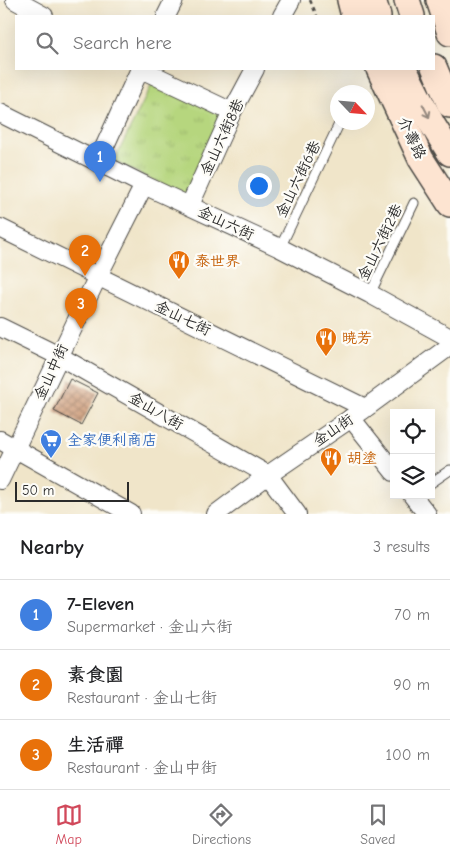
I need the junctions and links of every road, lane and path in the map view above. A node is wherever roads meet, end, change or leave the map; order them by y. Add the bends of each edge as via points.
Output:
1 (14, 0) edge
2 (174, 0) edge
3 (291, 0) edge
4 (310, 0) edge
5 (350, 0) edge
6 (373, 0) edge
7 (407, 0) edge
8 (439, 0) edge
9 (42, 15) edge
10 (166, 15) edge
11 (283, 15) edge
12 (317, 15) edge
13 (354, 15) edge
14 (378, 15) edge
15 (412, 15) edge
16 (450, 33) edge
17 (435, 69) edge
18 (141, 70) edge
19 (143, 70) edge
20 (254, 70) edge
21 (379, 70) edge
22 (405, 70) edge
23 (450, 105) edge
24 (232, 112) junction
25 (0, 113) edge
26 (336, 130) edge
27 (450, 153) edge
28 (98, 161) junction
29 (144, 185) junction
30 (414, 203) dead end
31 (450, 204) edge
32 (190, 205) junction
33 (0, 228) edge
34 (280, 248) junction
35 (98, 276) junction
36 (370, 294) junction
37 (0, 328) edge
38 (450, 338) edge
39 (450, 346) edge
40 (59, 356) junction
41 (358, 413) junction
42 (0, 440) edge
43 (16, 448) junction
44 (390, 465) edge
45 (450, 470) edge
46 (268, 475) junction
47 (0, 480) edge
48 (435, 480) edge
49 (415, 499) edge
50 (131, 514) edge
51 (216, 514) edge
52 (297, 514) edge
53 (427, 514) edge

1 - 9 street
2 - 10 street
3 - 11 street
4 - 12 path
5 - 13 street
6 - 14 street
7 - 15 street
8 - 16 street
17 - 23 street
18 - 28 street
19 - 24 street
20 - 24 street, 金山六街8巷
21 - 31 street, 介壽路 via 421,159
22 -> 27 street, 介壽路
24 - 32 street, 金山六街8巷
25 - 28 street, 金山六街
26 - 34 lane, 金山六街6巷
28 - 29 street, 金山六街
29 - 32 street, 金山六街
29 - 35 street, 金山中街
30 - 36 lane, 金山六街2巷
32 - 34 street, 金山六街
33 - 35 street, 金山七街
34 - 36 street, 金山六街
35 - 40 street, 金山中街
35 - 41 street, 金山七街
36 - 38 street, 金山六街
37 - 40 street, 金山八街
39 - 41 street, 金山街
40 - 43 street, 金山中街
40 - 46 street, 金山八街
41 - 44 street, 金山七街
41 - 46 street, 金山街
42 - 43 street
43 - 47 street, 金山中街
43 - 50 street
45 - 48 lane
46 - 51 street, 金山街
46 - 52 street, 金山八街
49 - 53 street

